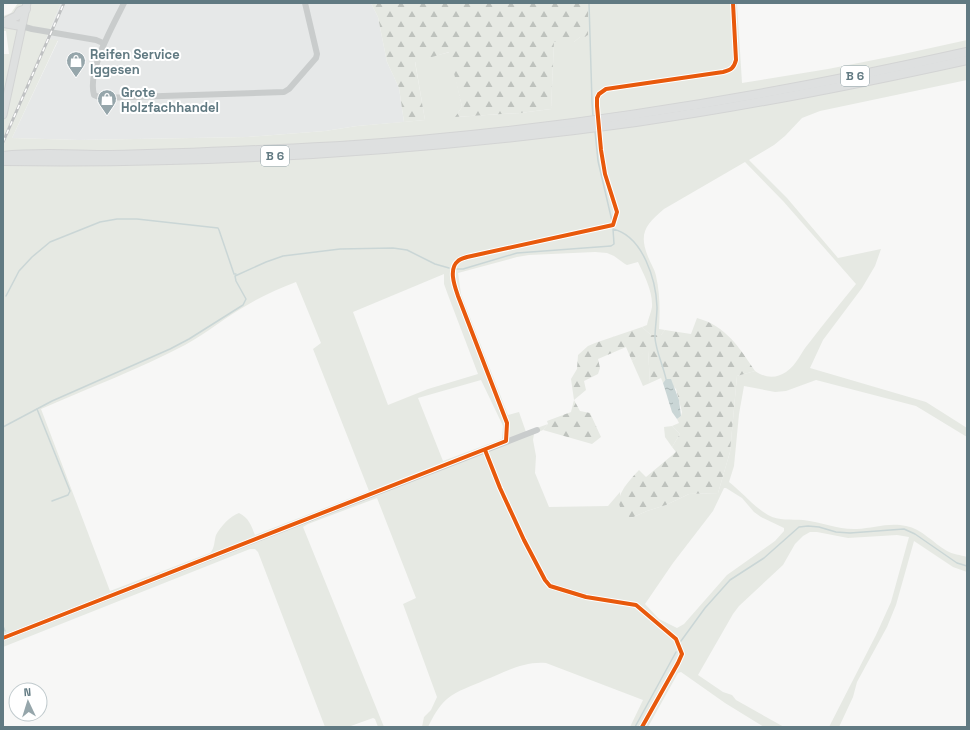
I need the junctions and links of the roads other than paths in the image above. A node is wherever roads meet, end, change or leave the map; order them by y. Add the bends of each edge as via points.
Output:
1 (124, 3) edge
2 (305, 3) edge
3 (26, 6) edge
4 (3, 23) edge
5 (21, 26) junction
6 (104, 43) junction
7 (967, 52) edge
8 (967, 60) edge
9 (7, 83) edge
10 (743, 101) junction
11 (3, 115) edge
12 (5, 157) edge
13 (537, 430) dead end
14 (3, 638) edge

1 - 6 street
2 - 6 street via 317,54 289,90 284,92 101,98 94,95 92,88
3 - 4 highway via 17,16
3 - 5 main road
4 - 5 highway
5 - 6 street
5 - 9 main road
7 - 10 highway, B 6
8 - 10 highway, B 6 via 894,76
9 - 11 main road
10 - 12 highway, B 6 via 638,122 403,141 222,152
13 - 14 street

